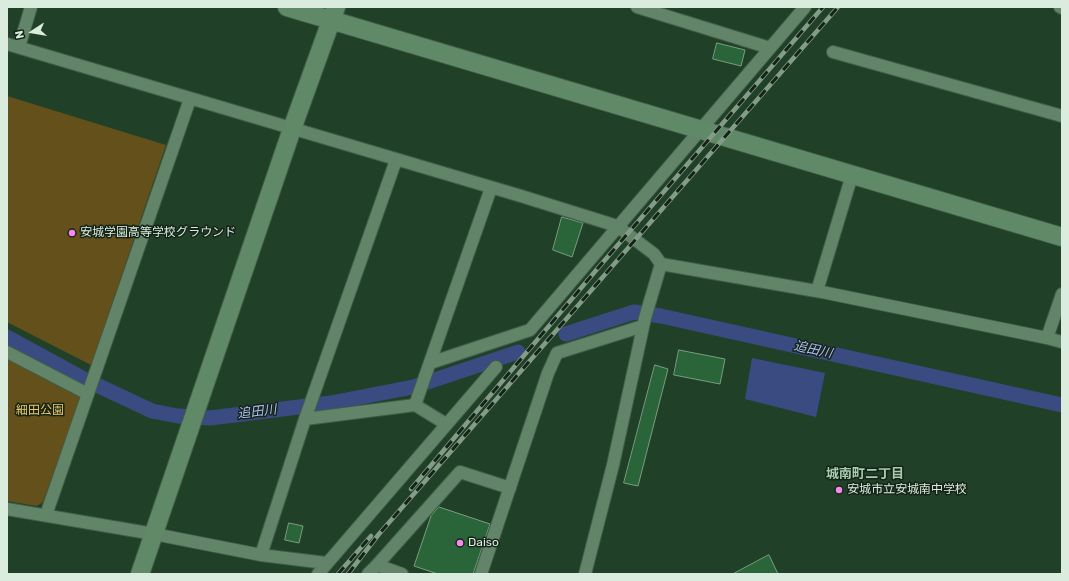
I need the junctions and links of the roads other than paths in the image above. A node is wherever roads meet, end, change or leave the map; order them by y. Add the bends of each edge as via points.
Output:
1 (31, 7) edge
2 (287, 7) edge
3 (637, 7) edge
4 (805, 7) edge
5 (333, 14) edge
6 (7, 44) edge
7 (19, 48) junction
8 (770, 48) junction
9 (833, 52) dead end
10 (190, 99) junction
11 (1062, 116) edge
12 (292, 129) junction
13 (701, 130) junction
14 (396, 160) junction
15 (852, 175) junction
16 (490, 188) junction
17 (617, 226) junction
18 (1062, 237) edge
19 (662, 264) junction
20 (817, 291) junction
21 (1062, 294) edge
22 (646, 317) junction
23 (1047, 338) junction
24 (1062, 342) edge
25 (7, 352) edge
26 (430, 363) junction
27 (496, 368) dead end
28 (91, 386) junction
29 (415, 404) junction
30 (306, 415) junction
31 (446, 424) junction
32 (510, 488) junction
33 (7, 509) edge
34 (46, 515) junction
35 (154, 534) junction
36 (261, 555) junction
37 (326, 563) junction
38 (377, 564) junction
39 (140, 574) edge
40 (318, 574) edge
41 (368, 574) edge
42 (402, 574) edge
43 (481, 574) edge
44 (586, 574) edge

1 - 7 street
2 - 5 street
3 - 8 street
4 - 8 street
5 - 12 street
5 - 13 street
6 - 7 street
7 - 10 street
8 - 13 street
9 - 11 street
10 - 12 street
10 - 28 street
12 - 14 street
12 - 35 street
13 - 15 street
13 - 17 street
14 - 16 street
14 - 30 street
15 - 18 street
15 - 20 street
16 - 17 street
16 - 26 street
17 - 19 street via 654,254
17 - 26 street via 530,330
19 - 20 street
19 - 22 street
20 - 23 street
21 - 23 street
22 - 32 street via 557,353
22 - 44 street
23 - 24 street
25 - 28 street
26 - 29 street
27 - 31 street
28 - 34 street
29 - 30 street
29 - 31 street
30 - 36 street
31 - 37 street
32 - 38 street via 460,472
32 - 43 street
33 - 34 street
34 - 35 street
35 - 36 street
35 - 39 street
36 - 37 street
37 - 40 street
38 - 41 street
38 - 42 street

